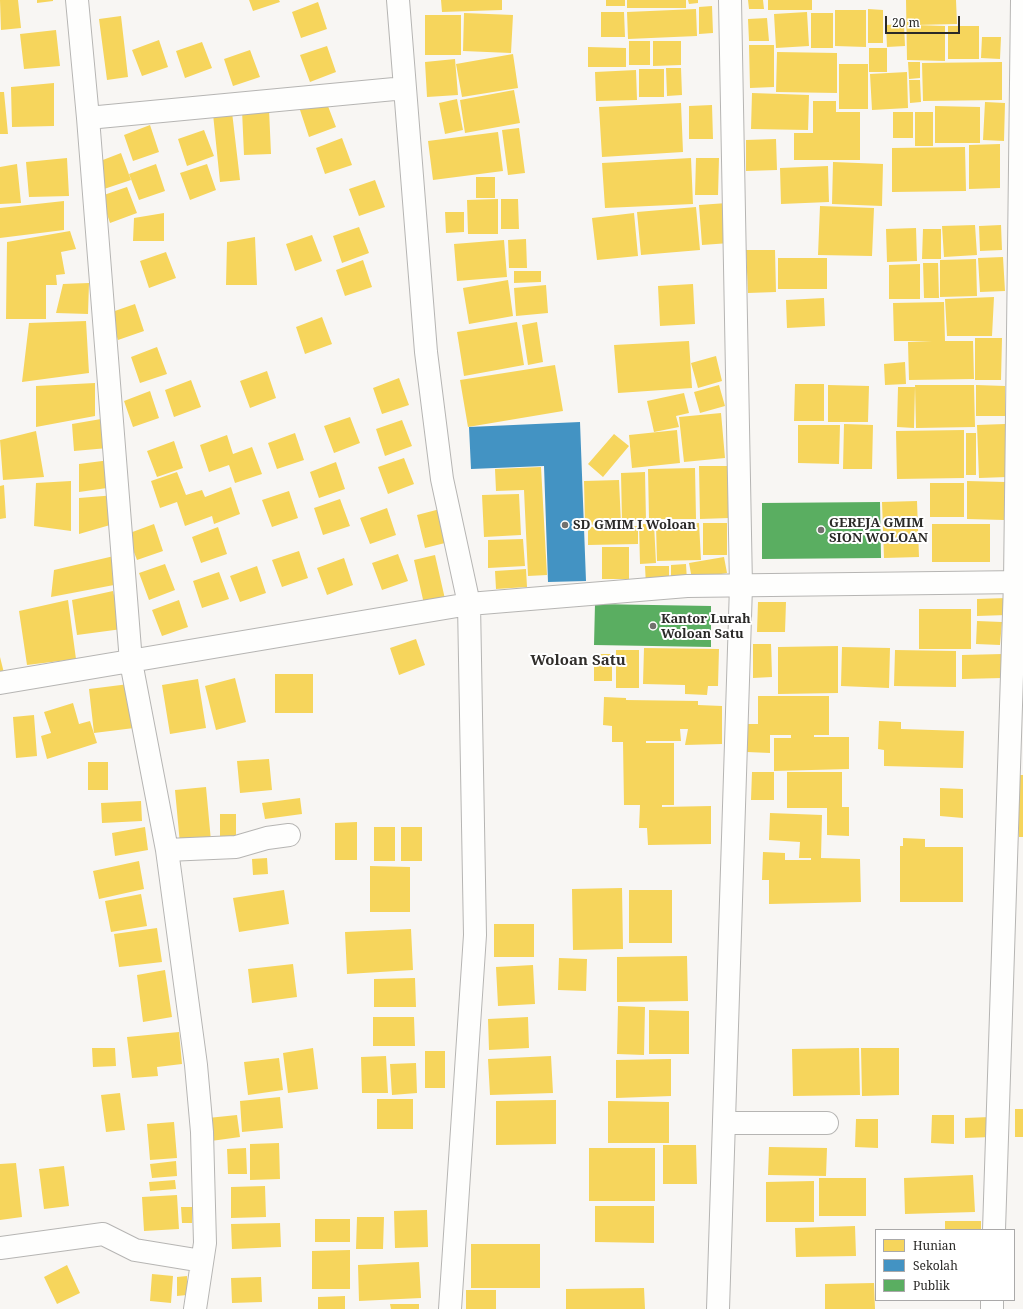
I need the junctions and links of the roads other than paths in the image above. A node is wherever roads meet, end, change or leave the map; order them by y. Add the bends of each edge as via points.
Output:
1 (76, 0) edge
2 (398, 0) edge
3 (730, 0) edge
4 (1022, 0) edge
5 (405, 88) junction
6 (88, 118) junction
7 (1019, 582) edge
8 (742, 586) junction
9 (469, 604) junction
10 (131, 662) junction
11 (0, 683) edge
12 (289, 835) dead end
13 (167, 850) junction
14 (724, 1123) junction
15 (827, 1123) dead end
16 (994, 1229) edge
17 (0, 1248) edge
18 (202, 1261) junction
19 (195, 1309) edge
20 (450, 1309) edge
21 (718, 1309) edge

1 - 6 street
2 - 5 street
3 - 8 street
4 - 7 street
5 - 6 street
5 - 9 street via 426,352 442,480
6 - 10 street
7 - 8 street
7 - 16 street
8 - 9 street via 687,586
8 - 14 street
9 - 10 street
9 - 20 street via 475,935
10 - 11 street
10 - 13 street
12 - 13 street via 236,847
13 - 18 street via 196,1065 202,1132 205,1181 205,1243
14 - 15 street
14 - 21 street
17 - 18 street via 103,1234 135,1250
18 - 19 street

